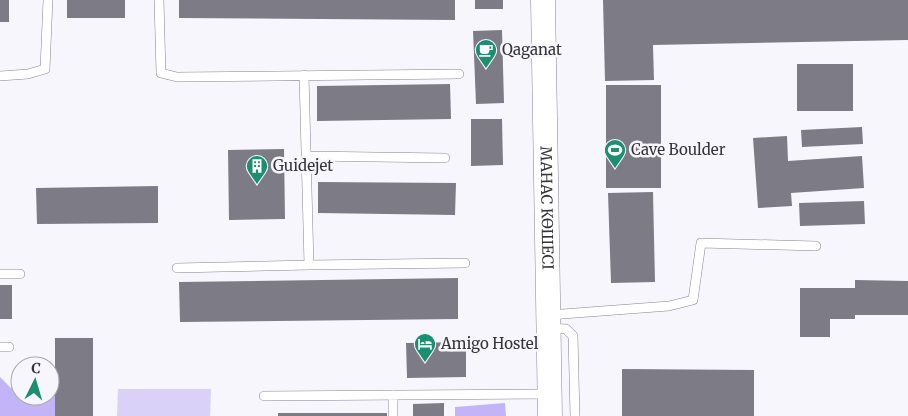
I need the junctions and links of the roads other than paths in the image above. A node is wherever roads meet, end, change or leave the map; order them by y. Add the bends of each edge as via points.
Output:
1 (48, 0) edge
2 (159, 0) edge
3 (543, 0) edge
4 (459, 74) dead end
5 (304, 75) junction
6 (0, 76) edge
7 (306, 156) junction
8 (446, 158) dead end
9 (816, 246) dead end
10 (465, 263) dead end
11 (309, 265) junction
12 (177, 268) dead end
13 (0, 274) edge
14 (20, 274) dead end
15 (549, 322) junction
16 (393, 395) junction
17 (264, 396) dead end
18 (550, 405) edge
19 (393, 416) edge
20 (575, 416) edge

1 - 6 lane via 45,69
2 - 5 lane via 160,73 176,77
3 - 15 street, МАНАС КӨШЕСІ
4 - 5 lane
5 - 7 lane
7 - 8 lane
7 - 11 lane
9 - 15 lane via 702,243 693,300
10 - 11 lane
11 - 12 lane
13 - 14 lane
15 - 18 street, МАНАС КӨШЕСІ
15 - 20 lane via 566,329 573,336
16 - 17 lane
16 - 18 lane
16 - 19 lane

